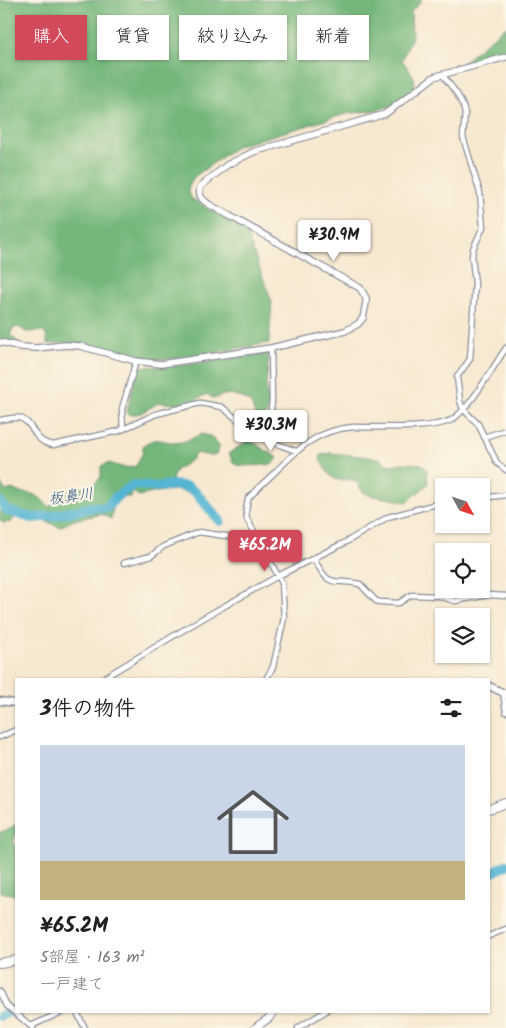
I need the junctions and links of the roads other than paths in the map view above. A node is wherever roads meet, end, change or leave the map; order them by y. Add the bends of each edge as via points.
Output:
1 (506, 57) edge
2 (442, 74) junction
3 (0, 342) edge
4 (271, 348) junction
5 (506, 348) edge
6 (136, 362) junction
7 (463, 409) junction
8 (0, 420) edge
9 (124, 429) junction
10 (506, 430) edge
11 (268, 432) junction
12 (484, 437) junction
13 (296, 451) junction
14 (506, 470) edge
15 (506, 495) edge
16 (490, 497) edge
17 (435, 505) edge
18 (259, 541) junction
19 (314, 558) junction
20 (124, 563) dead end
21 (278, 576) junction
22 (506, 596) edge
23 (104, 678) edge
24 (267, 678) edge
25 (490, 686) edge
26 (504, 693) edge
27 (0, 701) edge
28 (15, 703) edge
29 (506, 712) edge
30 (15, 730) edge
31 (0, 737) edge
32 (506, 803) edge
33 (490, 809) edge
34 (506, 929) edge
35 (490, 936) edge
36 (15, 960) edge
37 (0, 963) edge
38 (0, 991) edge
39 (60, 1013) edge
40 (77, 1013) edge
41 (273, 1013) edge
42 (323, 1013) edge
43 (32, 1027) edge
44 (84, 1028) edge
45 (254, 1028) edge
46 (298, 1028) edge

1 - 2 street
2 - 4 street via 426,82 385,114 253,152 226,165 201,186 200,196 210,205 355,284 366,298 366,312 352,328
2 - 7 street via 464,106 463,137 480,193 483,227 472,257 475,284 470,359 458,377
3 - 6 street via 29,347 80,346
4 - 6 street via 161,364
4 - 11 street via 272,401
5 - 7 street
6 - 9 street via 122,409
7 - 12 street via 478,424
7 - 13 street via 455,418 435,425 342,428 322,434
8 - 9 street via 22,419 36,436 50,445
9 - 11 street via 156,414 204,403 222,407 242,423
10 - 12 street
11 - 13 street via 272,442
12 - 14 street via 497,463
13 - 18 street via 248,499 248,519
15 - 16 street
17 - 19 street via 388,518
18 - 20 street via 199,532 164,546 151,556
18 - 21 street
19 - 21 street
19 - 22 street via 329,581 360,584 380,602 399,603 411,595 439,596 455,601 488,595
21 - 23 street
21 - 24 street via 282,583 284,618 273,667
25 - 26 main road
26 - 29 street
27 - 28 main road
30 - 31 street
32 - 33 highway
34 - 35 street
36 - 37 highway
38 - 43 street via 4,1003
39 - 43 street
40 - 44 street
41 - 45 main road
42 - 46 street

